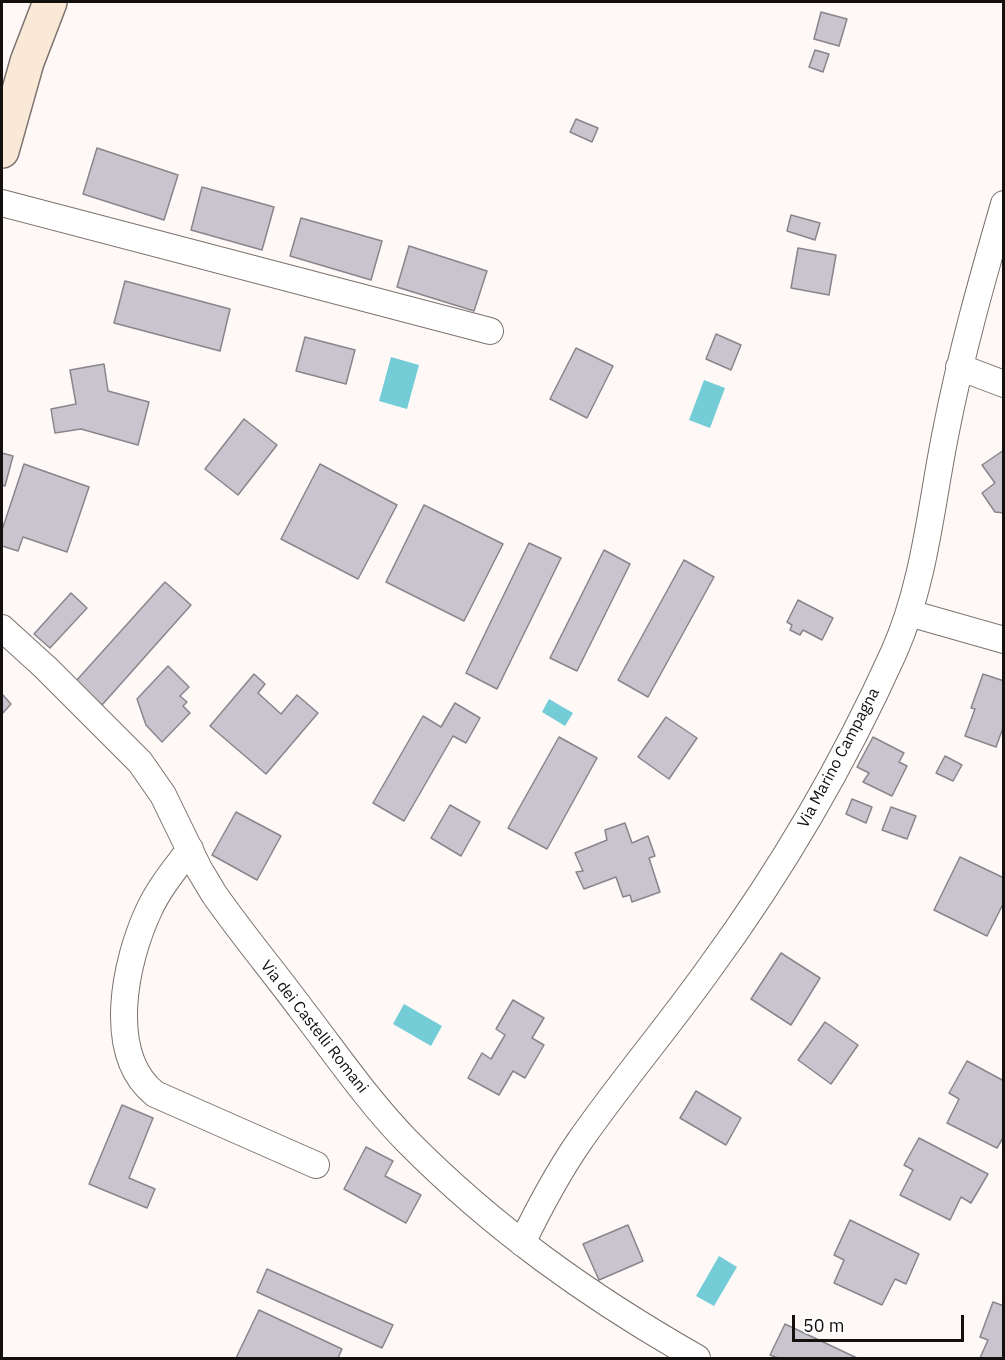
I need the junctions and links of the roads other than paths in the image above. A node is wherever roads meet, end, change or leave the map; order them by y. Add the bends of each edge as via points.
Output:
1 (50, 2) edge
2 (2, 151) edge
3 (2, 203) edge
4 (1004, 204) edge
5 (490, 331) dead end
6 (959, 368) junction
7 (1004, 384) edge
8 (909, 613) junction
9 (2, 628) edge
10 (1004, 640) edge
11 (190, 849) junction
12 (316, 1165) dead end
13 (522, 1243) junction
14 (697, 1359) edge

1 - 2 main road via 27,62
3 - 5 street
4 - 6 street, Via Marino Campagna
6 - 7 street
6 - 8 street, Via Marino Campagna
8 - 10 street
8 - 13 street, Via Marino Campagna via 859,723 797,835 710,969 580,1141
9 - 11 street, Via dei Castelli Romani via 140,762 163,795
11 - 12 street via 150,908 128,968 125,1032 131,1062 143,1084 155,1094
11 - 13 street, Via dei Castelli Romani via 234,922 378,1109 458,1189
13 - 14 street, Via dei Castelli Romani via 592,1295

